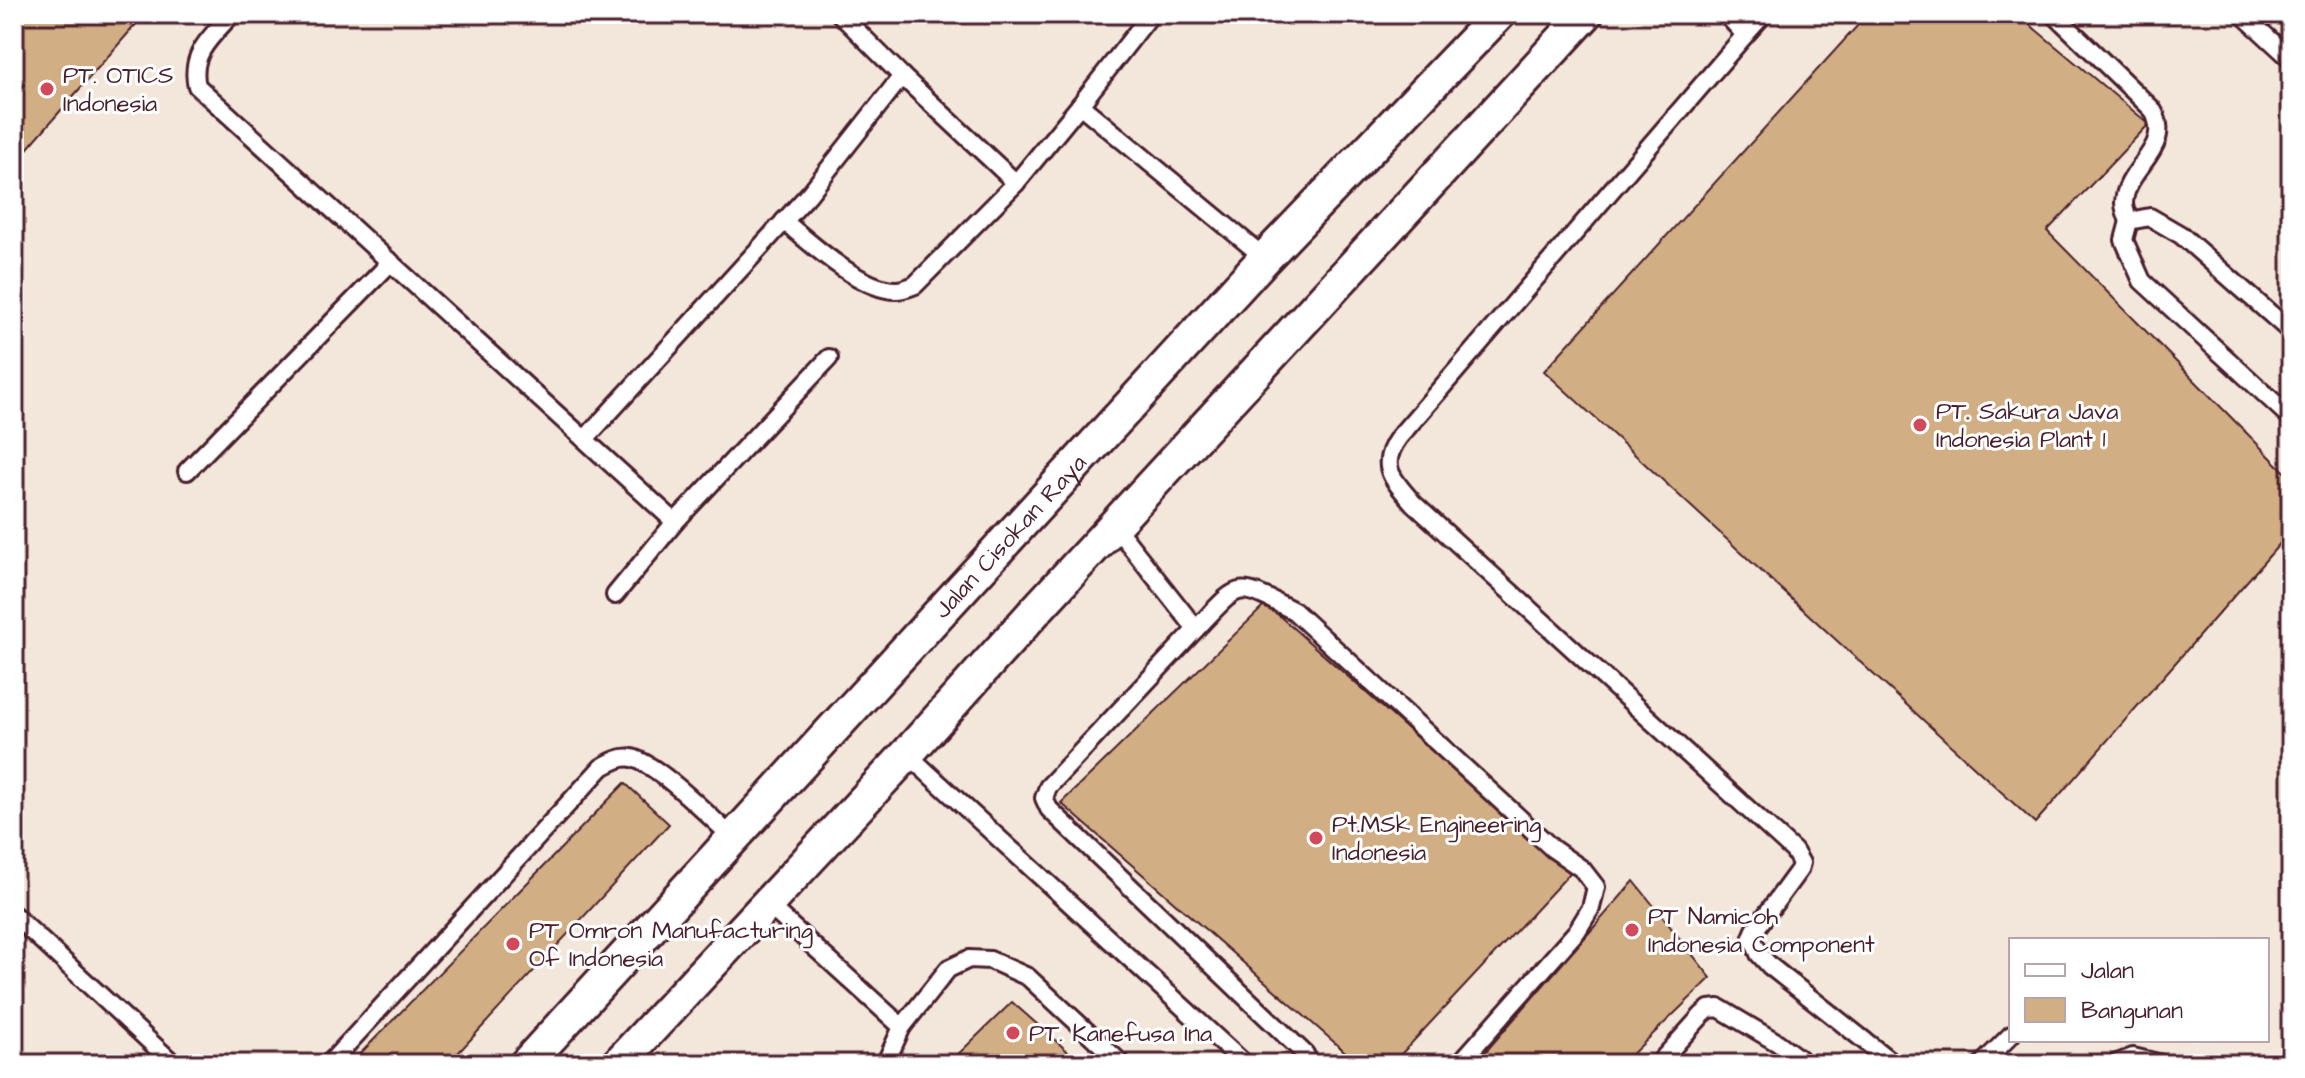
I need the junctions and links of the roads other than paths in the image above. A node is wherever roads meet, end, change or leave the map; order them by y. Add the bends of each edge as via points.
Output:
1 (232, 14) edge
2 (840, 14) edge
3 (1151, 14) edge
4 (1499, 14) edge
5 (1586, 14) edge
6 (1726, 14) edge
7 (1764, 14) edge
8 (2054, 14) edge
9 (2242, 14) edge
10 (1745, 35) junction
11 (2291, 59) edge
12 (902, 76) junction
13 (1080, 105) junction
14 (1016, 183) junction
15 (784, 221) junction
16 (2129, 221) junction
17 (1265, 258) junction
18 (391, 262) junction
19 (2291, 332) edge
20 (829, 358) dead end
21 (2291, 418) edge
22 (585, 439) junction
23 (187, 471) dead end
24 (675, 522) junction
25 (1114, 525) junction
26 (615, 595) dead end
27 (1196, 629) junction
28 (907, 754) junction
29 (733, 838) junction
30 (766, 903) junction
31 (14, 915) edge
32 (902, 1027) junction
33 (2009, 1037) edge
34 (174, 1064) edge
35 (329, 1064) edge
36 (526, 1064) edge
37 (618, 1064) edge
38 (885, 1064) edge
39 (1122, 1064) edge
40 (1245, 1064) edge
41 (1310, 1064) edge
42 (1459, 1064) edge
43 (1658, 1064) edge
44 (1806, 1064) edge
45 (1894, 1064) edge
46 (1982, 1064) edge
47 (2115, 1064) edge
48 (2162, 1064) edge

1 - 18 lane via 195,59 197,86
2 - 12 lane
3 - 13 lane
4 - 17 street, Jalan Cisokan Raya
5 - 25 street
6 - 10 lane
7 - 10 lane
8 - 16 lane via 2160,121 2155,144 2126,194 2123,205
9 - 11 lane
10 - 45 lane via 1399,437 1388,457 1389,468 1413,503 1794,851 1799,870 1752,937 1759,954
12 - 14 lane
12 - 15 lane
13 - 14 lane
13 - 17 lane
14 - 15 lane via 915,285 896,290 839,266
15 - 22 lane
16 - 19 lane via 2150,217 2181,235
16 - 21 lane via 2124,240 2142,281
17 - 29 street, Jalan Cisokan Raya
18 - 22 lane
18 - 23 lane
20 - 24 lane
22 - 24 lane
24 - 26 lane
25 - 27 lane
25 - 28 street
27 - 41 lane via 1048,787 1044,798 1049,809
27 - 42 lane via 1231,592 1245,589 1294,611 1596,887 1577,931
28 - 30 street
28 - 40 lane
29 - 35 lane via 659,773 632,758 616,759 602,767
29 - 36 street, Jalan Cisokan Raya
30 - 32 lane
30 - 37 street
31 - 34 lane
32 - 38 lane
32 - 39 lane via 948,969 969,959 990,960 1028,977
33 - 46 lane
43 - 44 lane via 1702,1015 1719,1008
47 - 48 lane via 2133,1057

